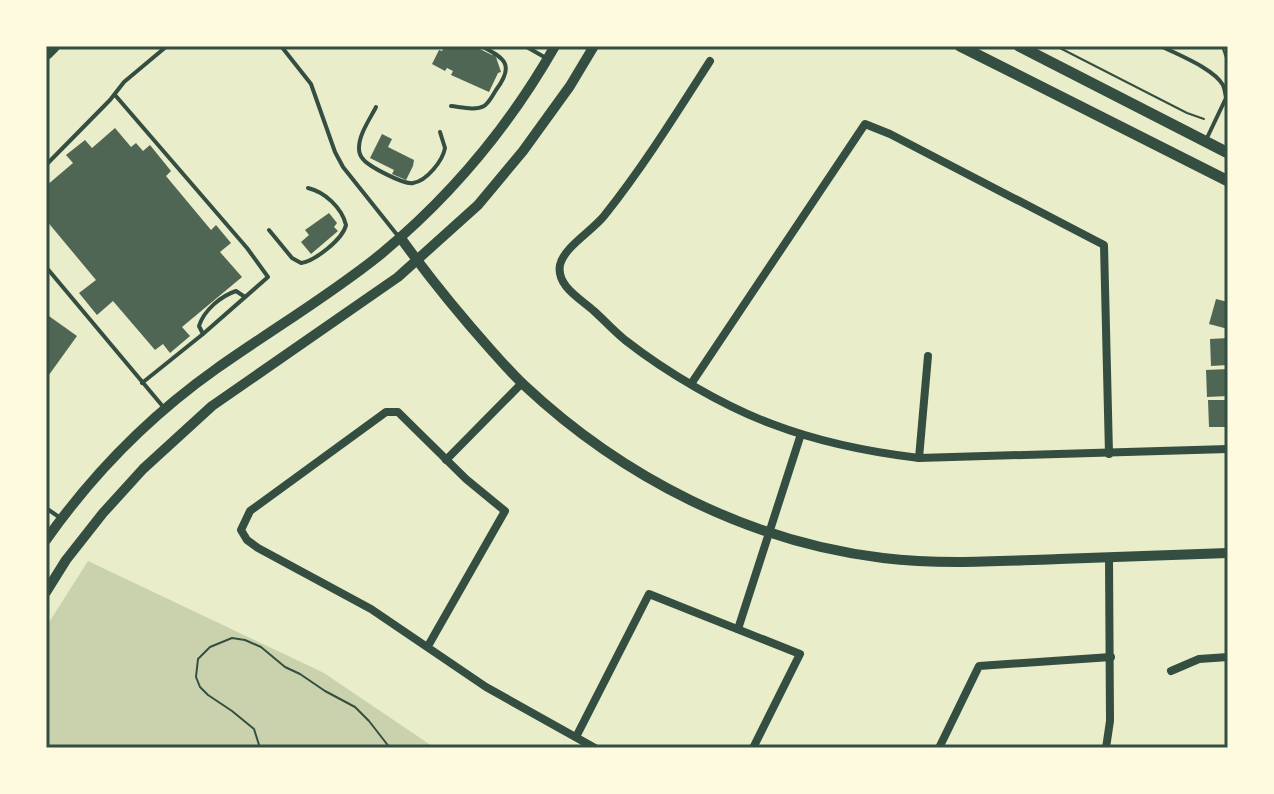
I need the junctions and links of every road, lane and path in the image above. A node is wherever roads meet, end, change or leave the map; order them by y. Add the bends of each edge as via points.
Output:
1 (53, 46) edge
2 (167, 46) edge
3 (281, 46) edge
4 (481, 46) edge
5 (525, 46) edge
6 (555, 46) edge
7 (594, 46) edge
8 (960, 46) edge
9 (1019, 46) edge
10 (1056, 46) edge
11 (1161, 46) edge
12 (1182, 46) edge
13 (1222, 46) edge
14 (46, 53) edge
15 (1178, 54) junction
16 (548, 59) junction
17 (710, 61) dead end
18 (1228, 64) edge
19 (115, 95) junction
20 (451, 106) dead end
21 (376, 107) dead end
22 (1214, 123) junction
23 (440, 132) dead end
24 (1205, 141) junction
25 (1228, 153) edge
26 (46, 165) edge
27 (1228, 181) edge
28 (308, 188) dead end
29 (269, 230) dead end
30 (400, 237) junction
31 (417, 261) junction
32 (46, 267) edge
33 (245, 297) junction
34 (203, 334) junction
35 (928, 356) dead end
36 (142, 383) junction
37 (522, 383) junction
38 (691, 384) junction
39 (165, 409) junction
40 (801, 434) junction
41 (1228, 449) edge
42 (1109, 454) junction
43 (919, 458) junction
44 (446, 460) junction
45 (46, 508) edge
46 (61, 518) junction
47 (769, 532) junction
48 (46, 540) edge
49 (1228, 553) edge
50 (1109, 557) junction
51 (46, 592) edge
52 (738, 629) junction
53 (428, 646) junction
54 (1111, 657) junction
55 (1228, 657) edge
56 (1171, 671) dead end
57 (576, 737) junction
58 (260, 748) edge
59 (390, 748) edge
60 (595, 748) edge
61 (753, 748) edge
62 (939, 748) edge
63 (1106, 748) edge

1 - 14 highway
2 - 19 lane
3 - 30 lane via 311,84 343,167
4 - 20 lane via 503,59 502,82 484,106
5 - 16 lane
6 - 16 street
7 - 31 street via 523,151 478,205
8 - 27 main road
9 - 24 main road
10 - 22 path
11 - 15 lane
12 - 15 lane
13 - 18 path
15 - 22 lane via 1223,85 1226,98
16 - 30 street via 490,144
17 - 38 street via 629,183 599,223 567,251 559,268 564,285 624,339
19 - 26 lane
19 - 33 lane via 268,277
21 - 23 lane via 361,138 360,154 366,163 403,183 422,180 445,153
22 - 24 lane
24 - 25 main road
28 - 29 lane via 322,193 342,215 342,235 301,263
30 - 31 street
30 - 39 street
31 - 37 street
31 - 51 street via 212,406 103,513
32 - 36 lane
33 - 34 lane
33 - 34 lane via 236,291 213,306 200,320
34 - 36 lane
35 - 43 street
36 - 39 lane
37 - 44 street
37 - 47 street via 623,463 697,504
38 - 40 street
38 - 42 street via 865,124 1104,245
39 - 46 street
40 - 43 street
40 - 47 street
41 - 42 street
42 - 43 street
44 - 53 street via 505,511
44 - 53 street via 398,412 386,412 250,511 241,530 258,548
45 - 46 lane
46 - 48 street
47 - 50 street via 885,558
47 - 52 street
49 - 50 street
50 - 54 street
52 - 57 street via 649,594
52 - 61 street via 800,654
53 - 57 street via 503,697
54 - 62 street via 979,666
54 - 63 street
55 - 56 street via 1199,659
57 - 60 street
58 - 59 path via 254,729 208,695 196,677 198,659 232,638 261,647 355,707

